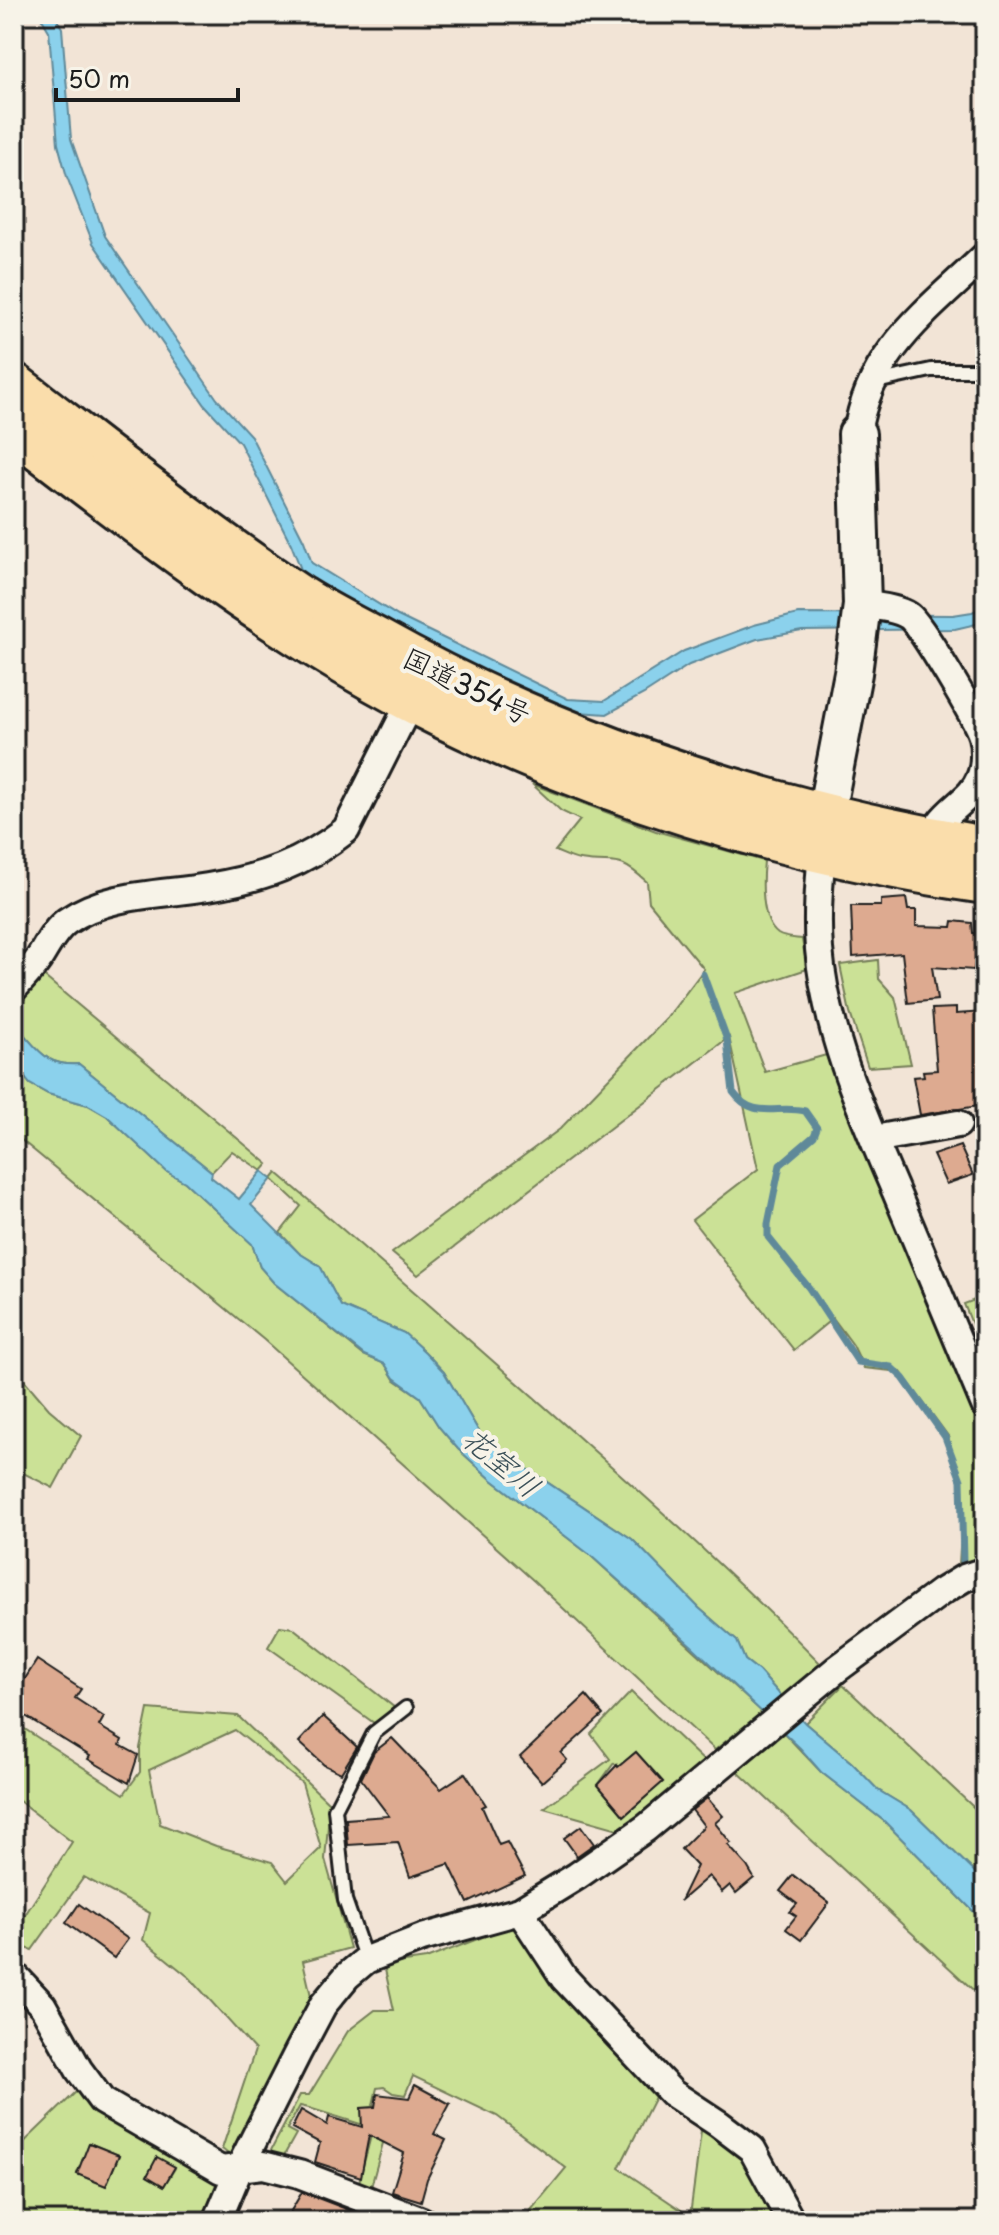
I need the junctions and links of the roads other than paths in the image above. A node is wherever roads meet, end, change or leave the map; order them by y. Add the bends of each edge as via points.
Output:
1 (985, 256) edge
2 (985, 370) edge
3 (869, 384) junction
4 (14, 386) edge
5 (14, 428) edge
6 (857, 434) joint
7 (862, 605) junction
8 (419, 684) junction
9 (983, 734) edge
10 (824, 834) junction
11 (985, 849) edge
12 (927, 856) junction
13 (985, 881) edge
14 (22, 979) edge
15 (958, 1124) dead end
16 (874, 1139) junction
17 (985, 1405) edge
18 (985, 1571) edge
19 (406, 1708) dead end
20 (520, 1911) junction
21 (366, 1960) junction
22 (14, 1975) edge
23 (239, 2169) junction
24 (217, 2221) edge
25 (422, 2221) edge
26 (791, 2221) edge

1 - 3 street via 893,344
2 - 3 lane via 931,370
3 - 6 street
4 - 8 highway, 国道354号 via 176,512
5 - 8 highway, 国道354号 via 174,550 287,627
6 - 7 street
7 - 9 street via 909,616
7 - 10 street
8 - 10 highway, 国道354号 via 505,744 585,776 658,802
8 - 14 street via 346,830 326,846 276,872 135,897 80,913 63,923
9 - 12 street via 980,781 948,811
10 - 12 highway, 国道354号
10 - 16 street via 817,908 827,998
11 - 12 highway, 国道354号
12 - 13 highway, 国道354号
15 - 16 street
16 - 17 street
18 - 20 street via 941,1592 829,1675 624,1844
19 - 21 lane via 374,1733 335,1809 345,1900
20 - 21 street
20 - 26 street via 564,1978 672,2093 752,2149
21 - 23 street via 323,2005
22 - 23 street via 43,2006 102,2101 221,2170
23 - 24 street
23 - 25 street via 263,2165 299,2174

